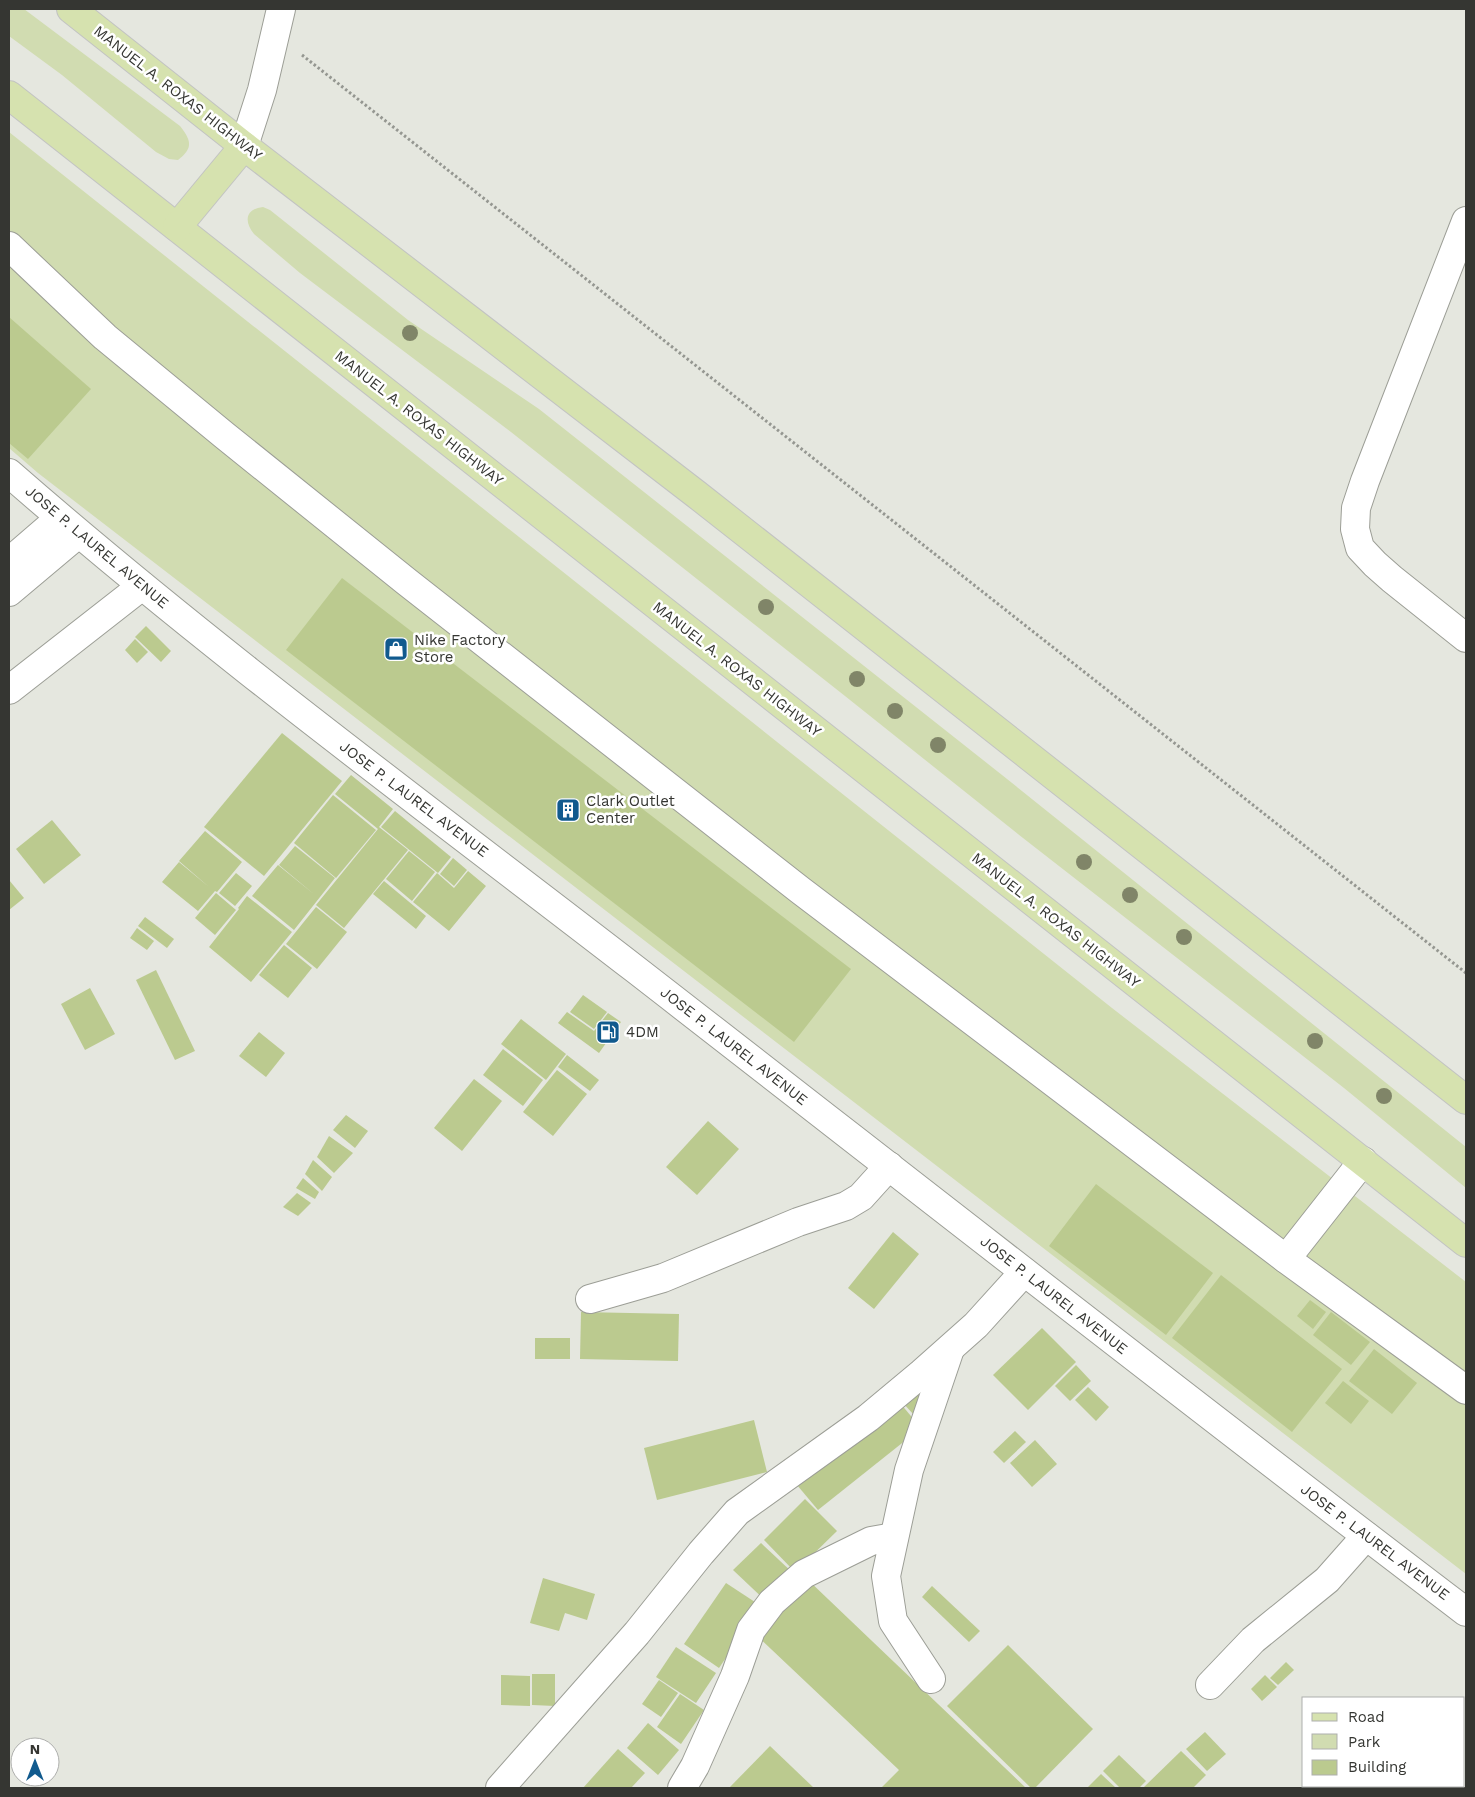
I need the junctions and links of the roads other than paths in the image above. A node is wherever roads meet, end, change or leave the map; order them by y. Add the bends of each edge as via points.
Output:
1 (72, 9) edge
2 (278, 21) edge
3 (9, 95) edge
4 (244, 146) junction
5 (1466, 221) edge
6 (177, 227) junction
7 (9, 246) edge
8 (9, 473) edge
9 (69, 526) junction
10 (9, 562) edge
11 (142, 586) junction
12 (9, 592) edge
13 (1466, 638) edge
14 (9, 690) edge
15 (1466, 1100) edge
16 (1363, 1161) junction
17 (889, 1166) junction
18 (1466, 1243) edge
19 (1286, 1260) junction
20 (1024, 1272) junction
21 (590, 1299) dead end
22 (950, 1348) junction
23 (1466, 1390) edge
24 (1366, 1536) junction
25 (894, 1537) junction
26 (1466, 1612) edge
27 (931, 1679) dead end
28 (1210, 1685) dead end
29 (500, 1788) edge
30 (682, 1788) edge

1 - 4 main road, MANUEL A. ROXAS HIGHWAY
2 - 4 street via 262,90
3 - 6 main road, MANUEL A. ROXAS HIGHWAY
4 - 6 main road
4 - 15 main road, MANUEL A. ROXAS HIGHWAY via 696,494
5 - 13 street via 1365,480 1356,508 1355,529 1360,548 1375,564
6 - 16 main road, MANUEL A. ROXAS HIGHWAY
7 - 19 street via 105,337 407,582 800,890
8 - 9 street, JOSE P. LAUREL AVENUE
9 - 10 street
9 - 11 street, JOSE P. LAUREL AVENUE
9 - 12 street
11 - 14 street
11 - 17 street, JOSE P. LAUREL AVENUE via 220,650
16 - 18 main road, MANUEL A. ROXAS HIGHWAY
16 - 19 street
17 - 20 street, JOSE P. LAUREL AVENUE
17 - 21 street via 861,1197 846,1206 798,1222 663,1278
19 - 23 street
20 - 22 street via 976,1325
20 - 24 street, JOSE P. LAUREL AVENUE
22 - 25 street via 909,1470
22 - 29 street via 868,1418 737,1512 637,1633
24 - 26 street, JOSE P. LAUREL AVENUE
24 - 28 street via 1327,1580 1253,1640
25 - 27 street via 886,1576 893,1621
25 - 30 street via 872,1542 804,1574 772,1602 750,1630 727,1694

